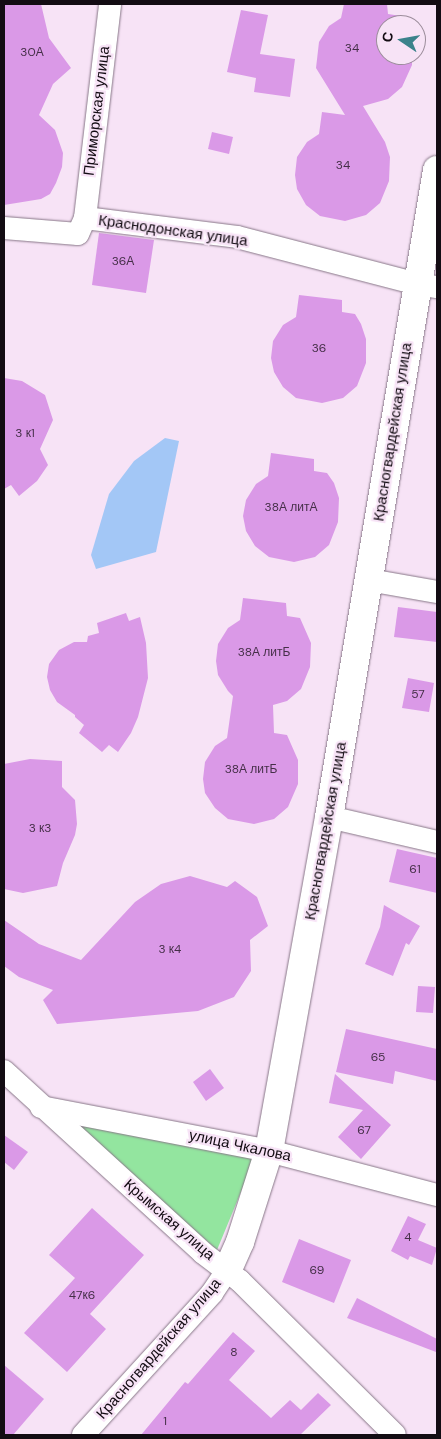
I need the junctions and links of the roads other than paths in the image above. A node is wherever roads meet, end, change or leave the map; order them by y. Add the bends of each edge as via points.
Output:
1 (110, 4) edge
2 (437, 170) edge
3 (85, 218) junction
4 (4, 228) edge
5 (427, 286) edge
6 (368, 580) junction
7 (437, 592) edge
8 (329, 818) junction
9 (437, 842) edge
10 (4, 1071) edge
11 (40, 1107) junction
12 (269, 1151) junction
13 (437, 1195) edge
14 (228, 1270) junction
15 (83, 1435) edge
16 (395, 1435) edge

1 - 3 street, Приморская улица
2 - 5 street, Красногвардейская улица
3 - 4 street, Краснодонская улица via 78,234
3 - 5 street, Краснодонская улица via 237,237
5 - 6 street, Красногвардейская улица
6 - 7 street
6 - 8 street, Красногвардейская улица
8 - 9 street
8 - 12 street, Красногвардейская улица
10 - 11 street, Крымская улица
11 - 12 street, улица Чкалова
11 - 14 street, Крымская улица via 204,1253
12 - 13 street, улица Чкалова
12 - 14 street, Красногвардейская улица
14 - 15 street, Красногвардейская улица via 212,1293
14 - 16 street, Крымская улица

